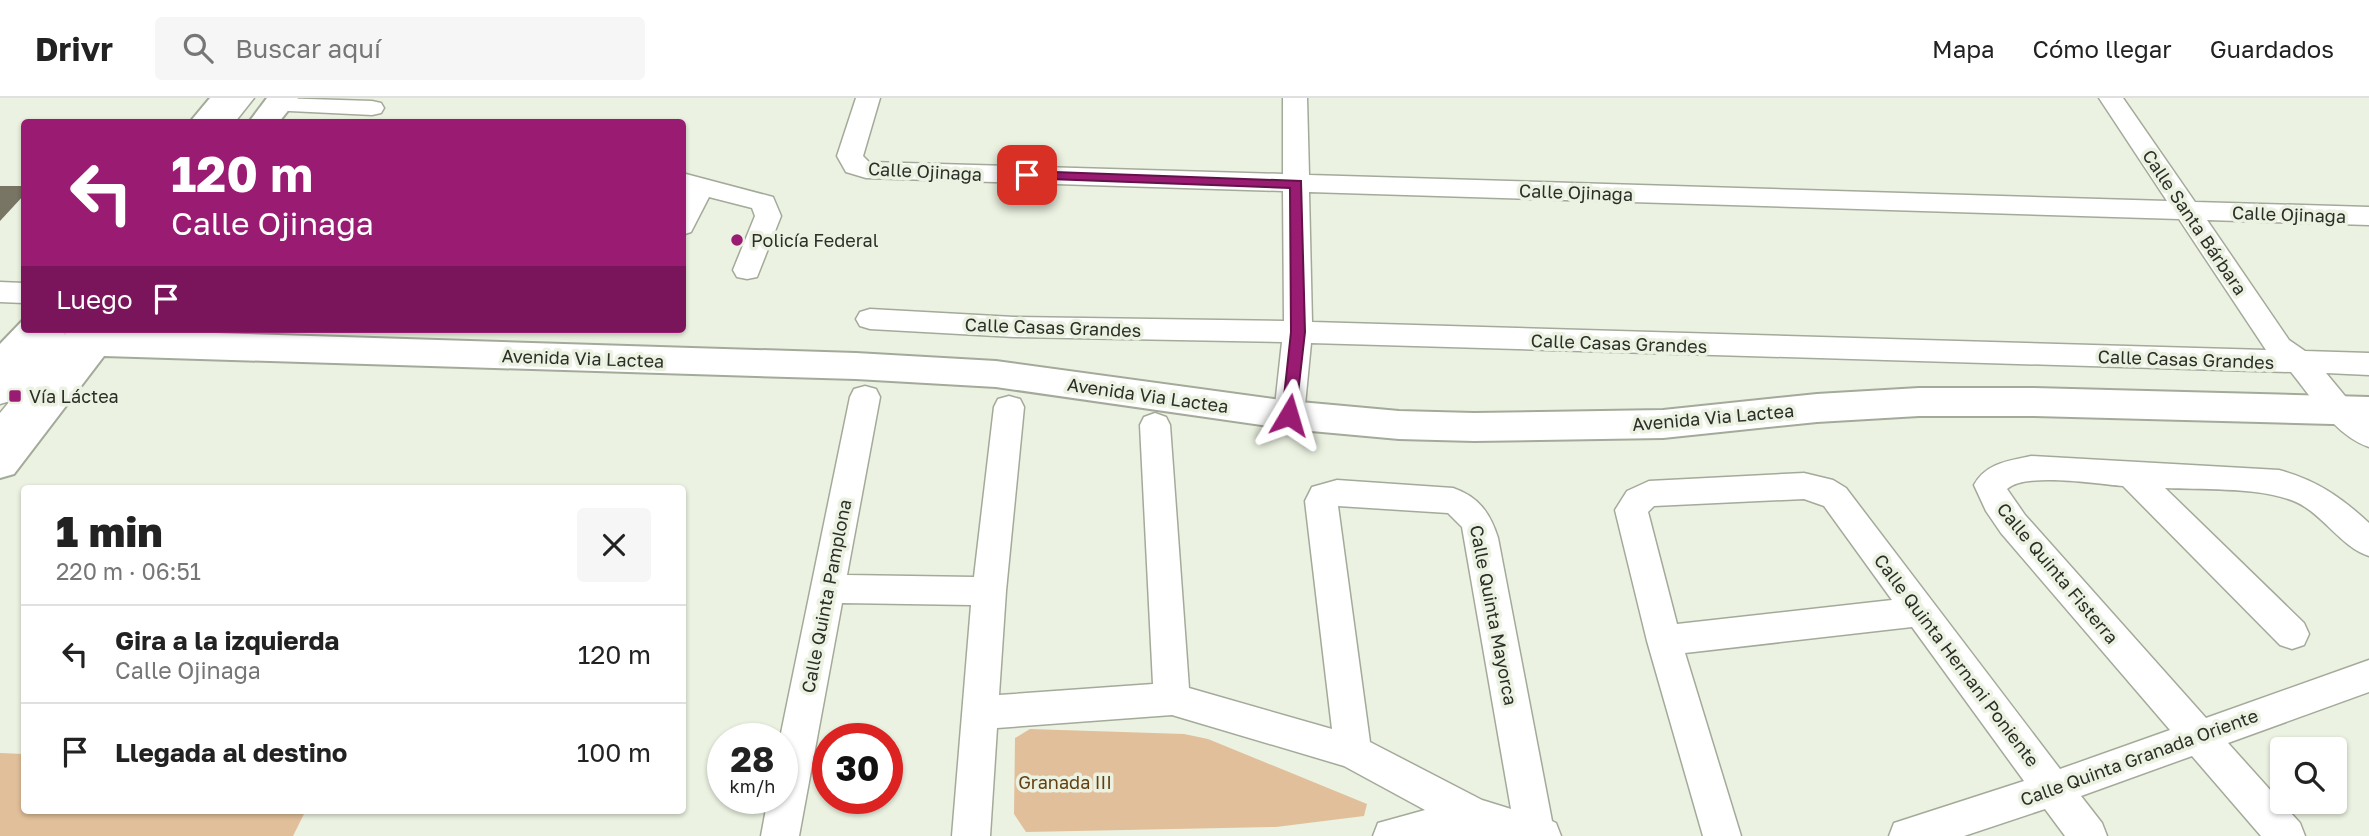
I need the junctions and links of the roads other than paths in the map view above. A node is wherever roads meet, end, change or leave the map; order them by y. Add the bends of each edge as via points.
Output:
1 (226, 98) edge
2 (242, 98) edge
3 (868, 98) edge
4 (1295, 98) edge
5 (2111, 98) edge
6 (273, 106) edge
7 (372, 108) dead end
8 (208, 119) edge
9 (224, 119) edge
10 (250, 119) edge
11 (692, 184) edge
12 (1296, 184) junction
13 (686, 209) edge
14 (2188, 211) junction
15 (2369, 216) edge
16 (747, 270) dead end
17 (0, 292) edge
18 (21, 293) edge
19 (870, 319) dead end
20 (1298, 332) junction
21 (38, 333) edge
22 (39, 333) edge
23 (504, 333) edge
24 (95, 334) edge
25 (2369, 364) edge
26 (0, 368) edge
27 (2311, 383) edge
28 (2369, 384) edge
29 (0, 393) edge
30 (865, 397) dead end
31 (1291, 404) junction
32 (1010, 407) dead end
33 (1155, 425) dead end
34 (0, 435) edge
35 (2369, 435) edge
36 (2369, 454) edge
37 (0, 463) edge
38 (2130, 473) junction
39 (2369, 543) edge
40 (827, 589) junction
41 (989, 592) junction
42 (1920, 611) junction
43 (2292, 634) dead end
44 (1664, 641) junction
45 (2369, 676) edge
46 (1172, 699) junction
47 (981, 713) junction
48 (2199, 736) junction
49 (1353, 752) junction
50 (2053, 789) junction
51 (1474, 816) junction
52 (1539, 835) edge
53 (780, 836) edge
54 (971, 836) edge
55 (1392, 836) edge
56 (1722, 836) edge
57 (1908, 836) edge
58 (2088, 836) edge
59 (2286, 836) edge

1 - 8 main road
2 - 9 street
3 - 12 street, Calle Ojinaga via 850,156 855,166 866,170
4 - 12 street
5 - 14 street, Calle Santa Bárbara
6 - 7 street
6 - 10 street
11 - 13 street
11 - 16 street via 753,198 768,209
12 - 14 street, Calle Ojinaga
12 - 20 street
14 - 15 street, Calle Ojinaga
14 - 27 street, Calle Santa Bárbara
17 - 18 street
19 - 20 street, Calle Casas Grandes via 1014,327
20 - 27 street, Calle Casas Grandes
20 - 31 street
21 - 26 main road
22 - 29 street
23 - 31 main road, Avenida Via Lactea via 951,346 1127,366
24 - 31 main road, Avenida Via Lactea via 996,374
24 - 34 street
24 - 37 main road
25 - 27 street, Calle Casas Grandes
27 - 28 main road, Avenida Via Lactea
27 - 31 main road, Avenida Via Lactea via 2034,402 1919,402 1663,424 1555,427 1399,425
27 - 35 street, Calle Santa Bárbara
27 - 36 street, Calle Santa Bárbara
30 - 40 street, Calle Quinta Pamplona
32 - 41 street
33 - 46 street
38 - 39 street, Calle Quinta Fisterra via 2300,486
38 - 43 street
38 - 48 street, Calle Quinta Fisterra via 2031,468 2003,474 1990,485 2012,524
40 - 41 street
40 - 53 street, Calle Quinta Pamplona
41 - 47 street
42 - 44 street
42 - 44 street, Calle Quinta Hernani Poniente via 1835,497 1822,489 1804,486 1649,494 1632,509
42 - 50 street, Calle Quinta Hernani Poniente
44 - 56 street
45 - 48 street, Calle Quinta Granada Oriente
46 - 47 street
46 - 49 street
47 - 54 street
48 - 50 street, Calle Quinta Granada Oriente
48 - 59 street, Calle Quinta Fisterra
49 - 51 street
49 - 52 street, Calle Quinta Mayorca via 1321,500 1337,493 1454,501 1468,508 1482,538
50 - 57 street, Calle Quinta Granada Oriente
50 - 58 street, Calle Quinta Hernani Poniente
51 - 52 street
51 - 55 street

